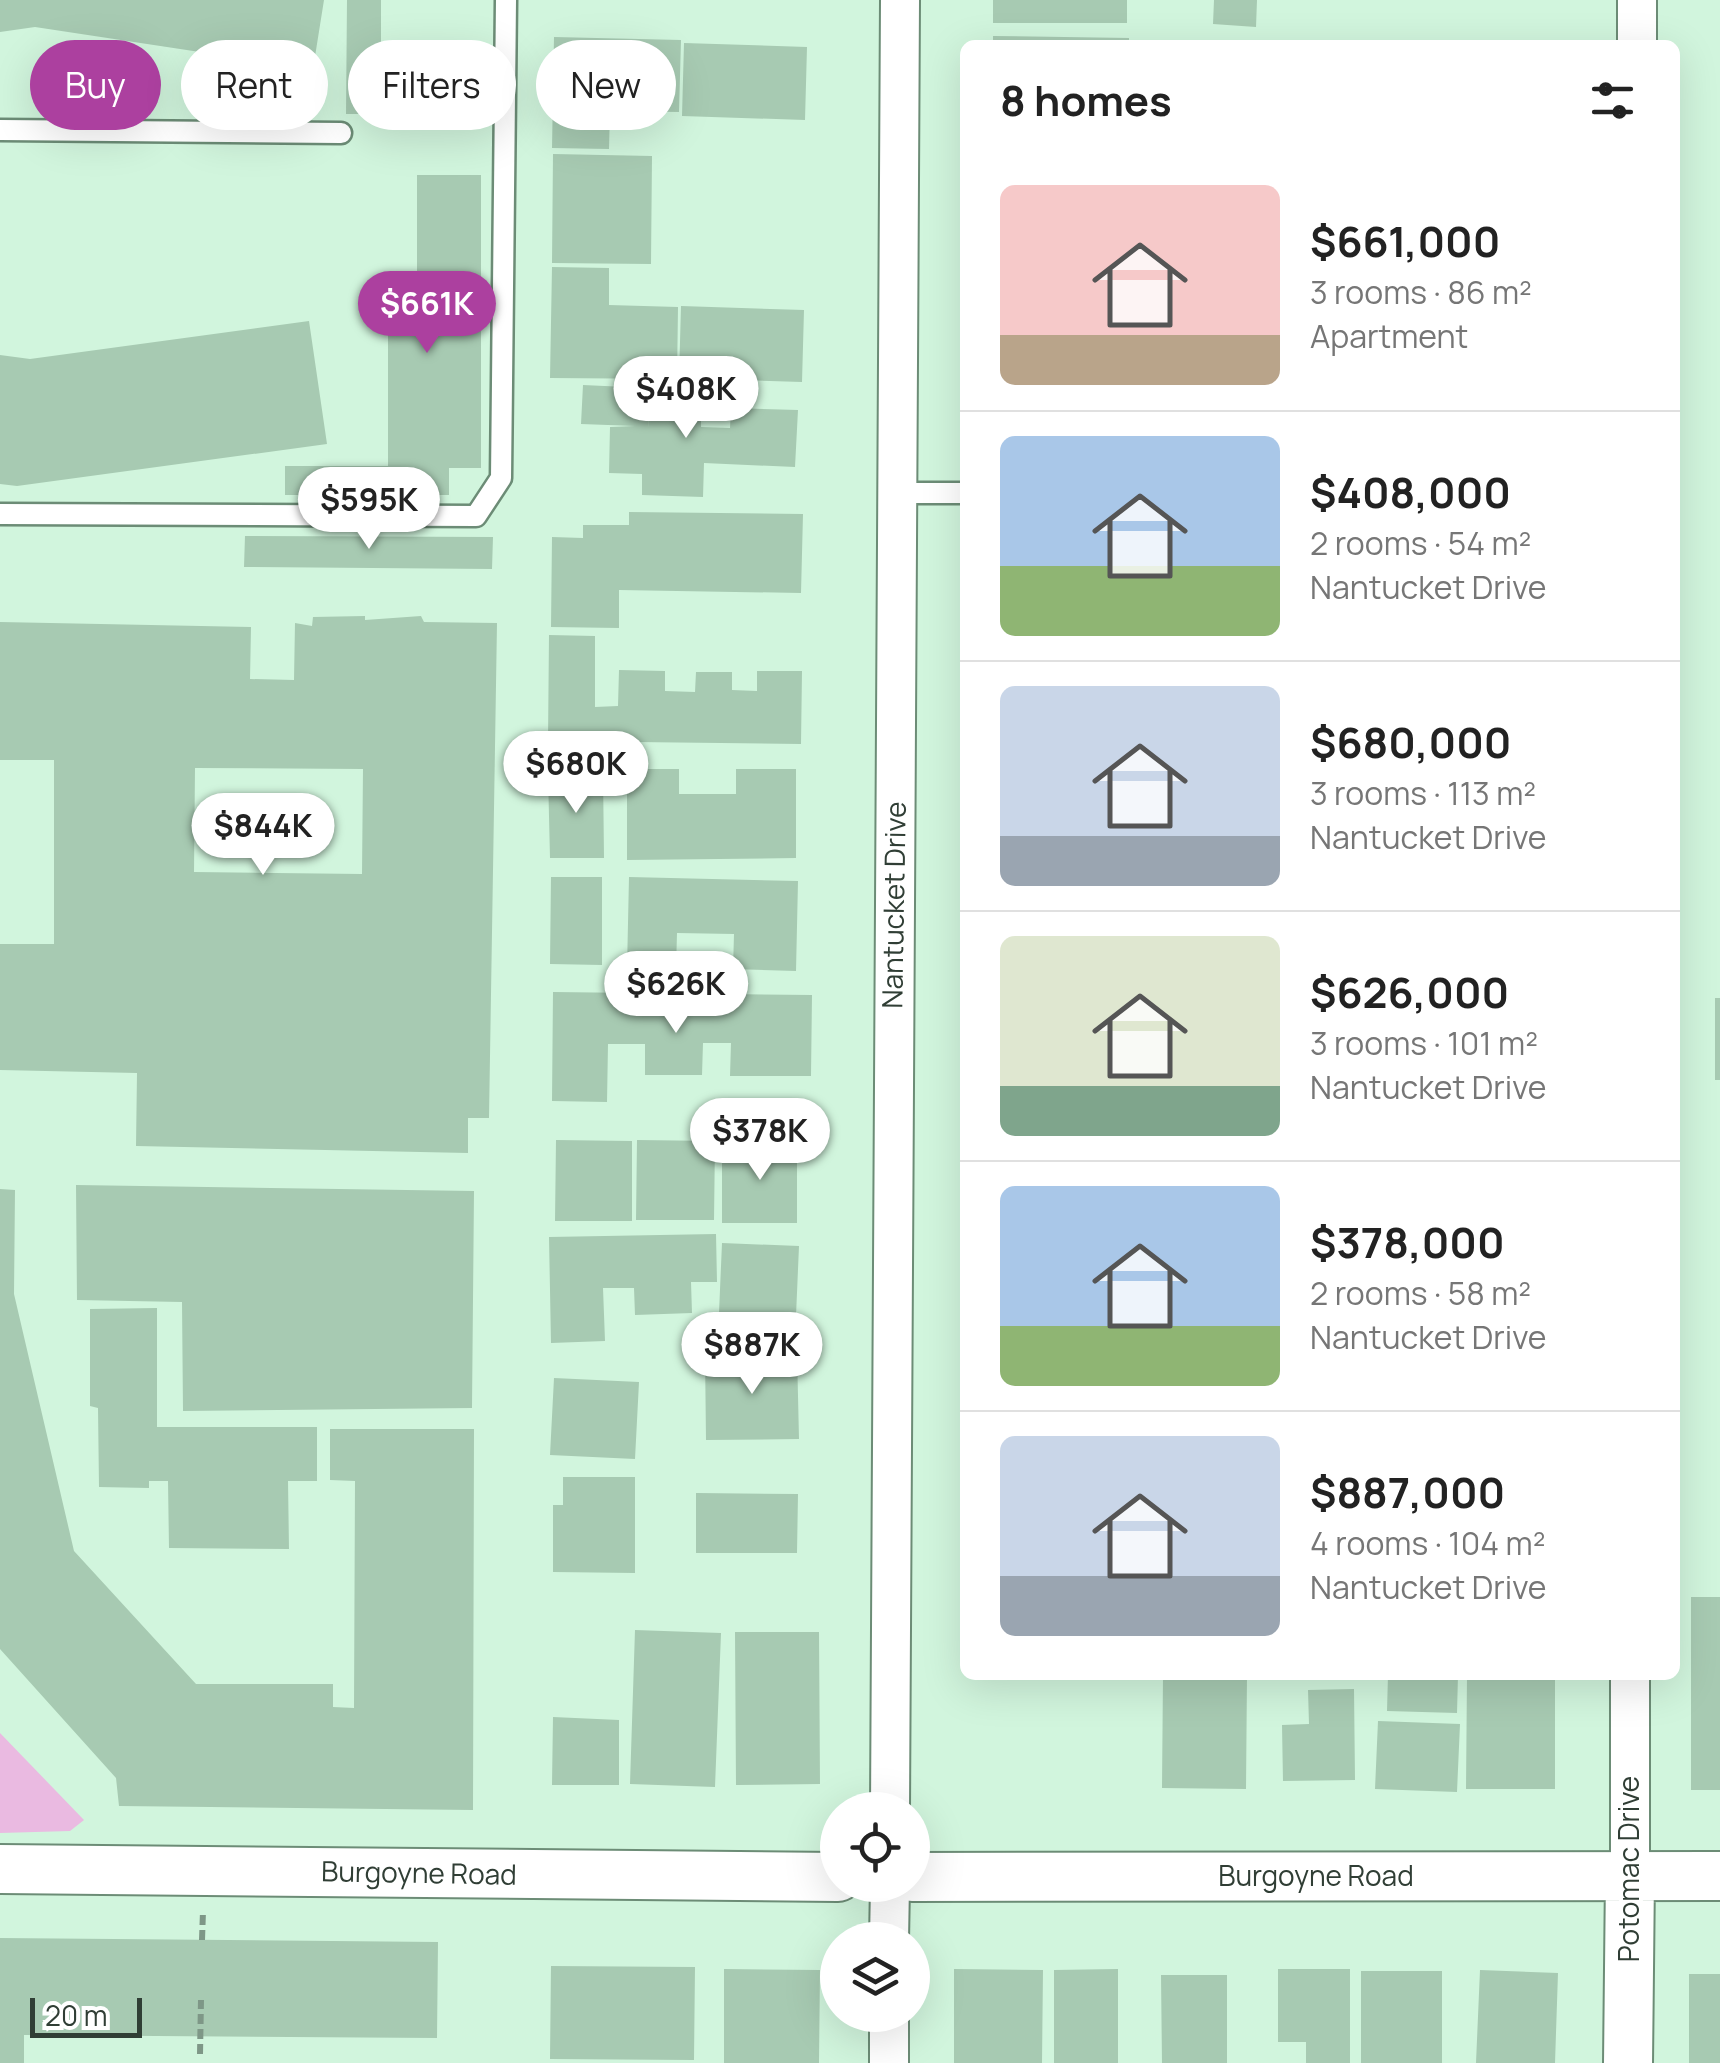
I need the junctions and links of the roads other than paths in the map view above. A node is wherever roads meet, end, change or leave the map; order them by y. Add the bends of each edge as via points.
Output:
1 (506, 0) edge
2 (900, 0) edge
3 (1637, 0) edge
4 (1637, 40) edge
5 (0, 130) edge
6 (340, 133) dead end
7 (897, 493) junction
8 (960, 493) edge
9 (0, 514) edge
10 (1630, 1680) edge
11 (890, 1792) edge
12 (0, 1869) edge
13 (1630, 1875) junction
14 (820, 1876) edge
15 (1720, 1876) edge
16 (930, 1877) edge
17 (889, 2032) edge
18 (888, 2063) edge
19 (1628, 2063) edge

1 - 9 lane via 501,478 476,516
2 - 7 street, Nantucket Drive
3 - 4 street
5 - 6 lane
7 - 8 lane
7 - 11 street, Nantucket Drive
10 - 13 street, Potomac Drive
12 - 14 street, Burgoyne Road
13 - 15 street, Burgoyne Road
13 - 16 street, Burgoyne Road
13 - 19 street, Potomac Drive
17 - 18 street

